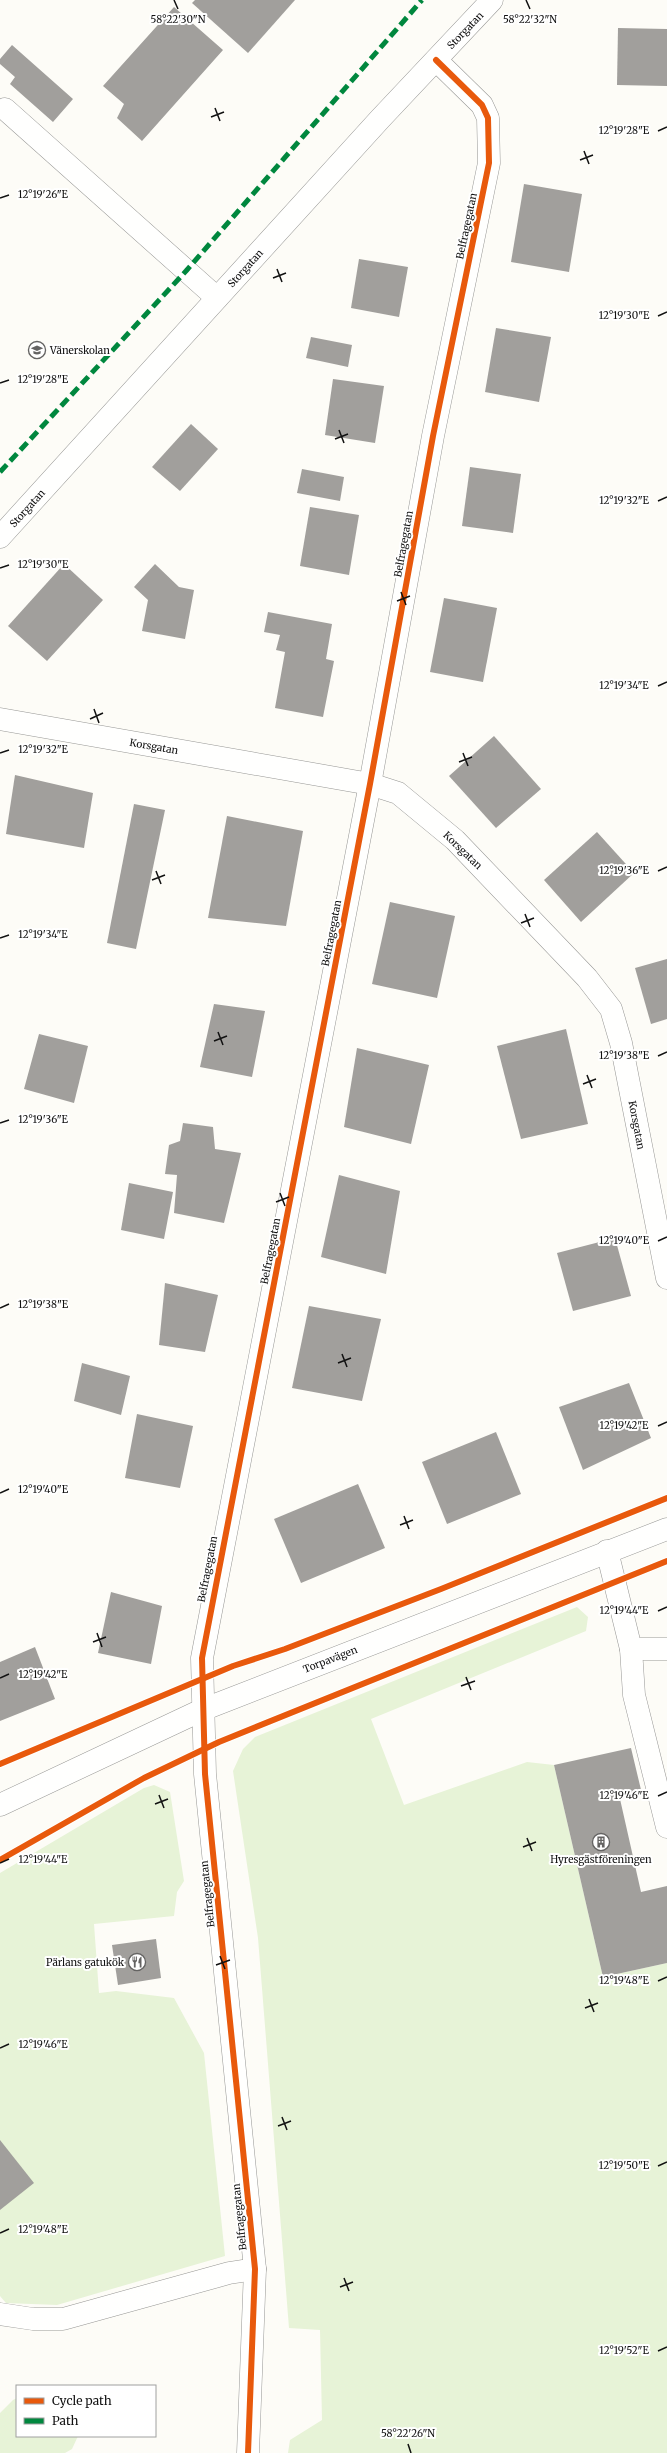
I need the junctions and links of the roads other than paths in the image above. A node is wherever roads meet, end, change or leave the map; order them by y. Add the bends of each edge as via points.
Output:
1 (492, 0) edge
2 (436, 60) junction
3 (4, 108) dead end
4 (217, 298) junction
5 (0, 537) edge
6 (0, 719) edge
7 (370, 784) junction
8 (667, 1278) edge
9 (667, 1529) edge
10 (607, 1550) junction
11 (631, 1649) junction
12 (667, 1650) edge
13 (202, 1710) junction
14 (0, 1805) edge
15 (667, 1827) edge
16 (255, 2269) junction
17 (0, 2314) edge
18 (248, 2453) edge

1 - 2 street, Storgatan
2 - 4 street, Storgatan
2 - 7 street, Belfragegatan via 482,105 488,118 489,163 433,436
3 - 4 street
4 - 5 street, Storgatan
6 - 7 street, Korsgatan
7 - 8 street, Korsgatan via 398,793 454,840 587,978 611,1009 621,1044
7 - 13 street, Belfragegatan via 210,1609 202,1658
9 - 10 street, Torpavägen
10 - 11 street
10 - 13 street, Torpavägen
11 - 12 street
11 - 15 street via 634,1695
13 - 14 street, Torpavägen
13 - 16 street, Belfragegatan via 205,1774
16 - 17 street via 229,2273 63,2319 33,2319
16 - 18 street, Belfragegatan

